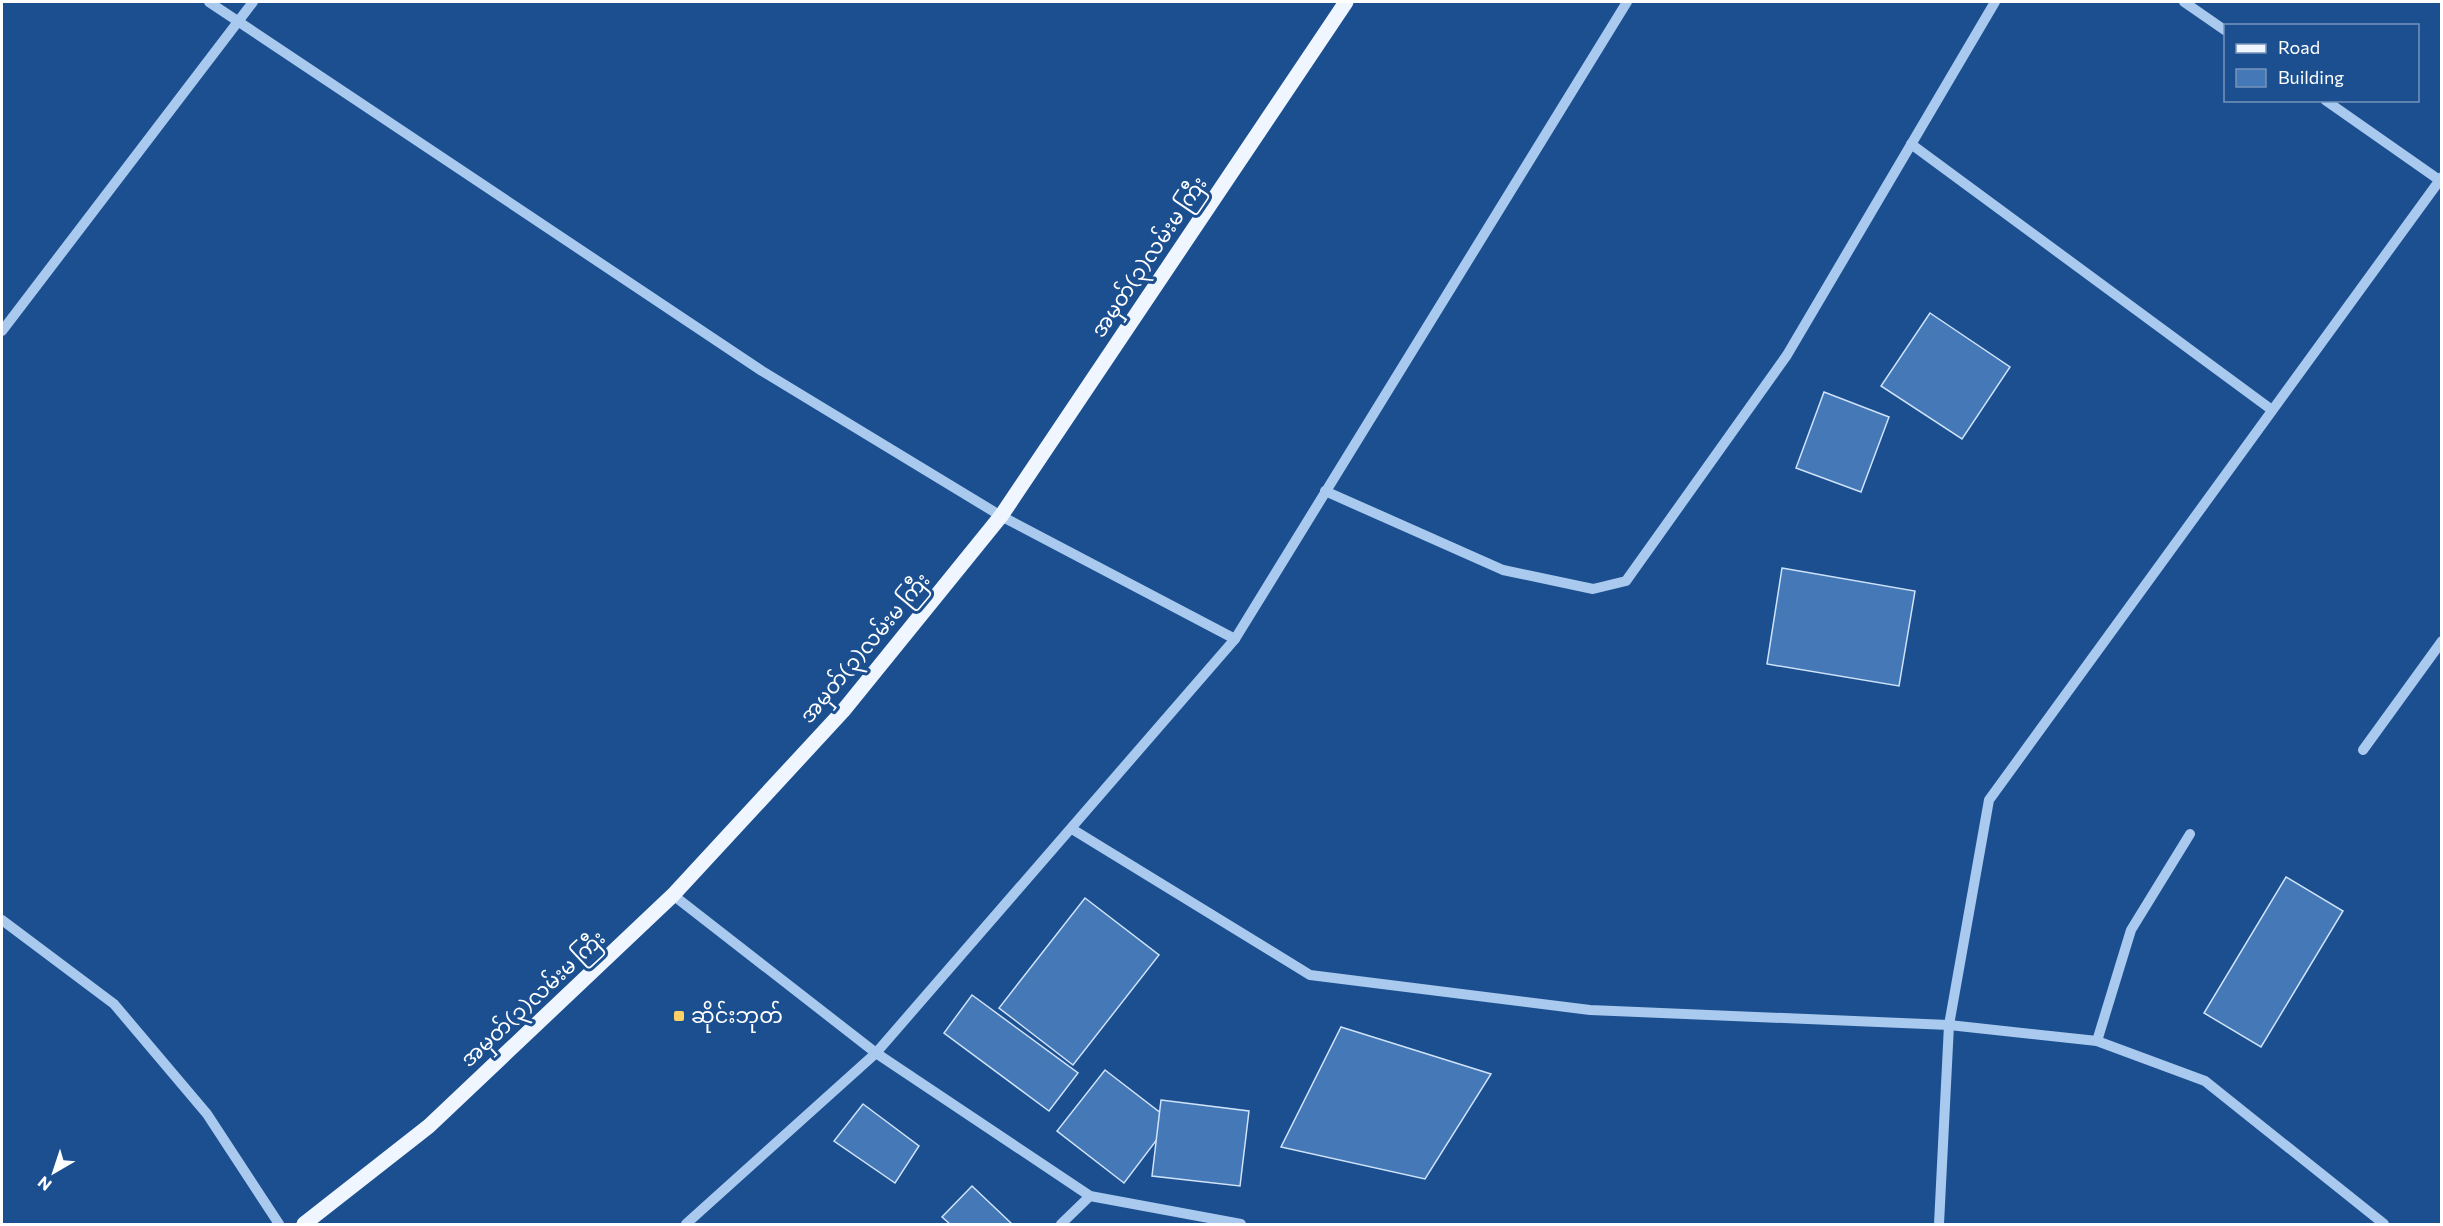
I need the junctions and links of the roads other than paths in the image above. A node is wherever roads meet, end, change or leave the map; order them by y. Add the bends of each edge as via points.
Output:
1 (209, 2) edge
2 (253, 2) edge
3 (1346, 2) edge
4 (1628, 2) edge
5 (1995, 2) edge
6 (2184, 2) edge
7 (237, 20) junction
8 (2224, 30) edge
9 (2328, 102) edge
10 (1911, 144) junction
11 (2441, 180) edge
12 (2, 331) edge
13 (2272, 410) junction
14 (1325, 491) junction
15 (1001, 516) junction
16 (1235, 639) junction
17 (2442, 641) edge
18 (2362, 750) dead end
19 (1072, 829) junction
20 (2190, 834) dead end
21 (673, 895) junction
22 (2, 920) edge
23 (1949, 1025) junction
24 (2097, 1041) junction
25 (876, 1053) junction
26 (1090, 1196) junction
27 (279, 1224) edge
28 (304, 1224) edge
29 (686, 1224) edge
30 (1061, 1224) edge
31 (1241, 1224) edge
32 (1939, 1224) edge
33 (2384, 1224) edge

1 - 7 street
2 - 7 street
3 - 15 main road, အမှတ်(၃)လမ်းမ ကြီး
4 - 14 street
5 - 10 street
6 - 8 street
7 - 12 street
7 - 15 street via 762,371
9 - 11 street
10 - 13 street
10 - 14 street via 1787,355 1626,581 1593,589 1503,570
11 - 13 street
13 - 23 street via 1989,800
14 - 16 street
15 - 16 street
15 - 21 main road, အမှတ်(၃)လမ်းမ ကြီး via 843,711
16 - 19 street
17 - 18 street
19 - 23 street via 1310,975 1590,1010
19 - 25 street
20 - 24 street via 2131,930
21 - 25 street
21 - 28 main road, အမှတ်(၃)လမ်းမ ကြီး via 429,1126
22 - 27 street via 114,1004 207,1114
23 - 24 street
23 - 32 street
24 - 33 street via 2205,1082
25 - 26 street
25 - 29 street
26 - 30 street
26 - 31 street

